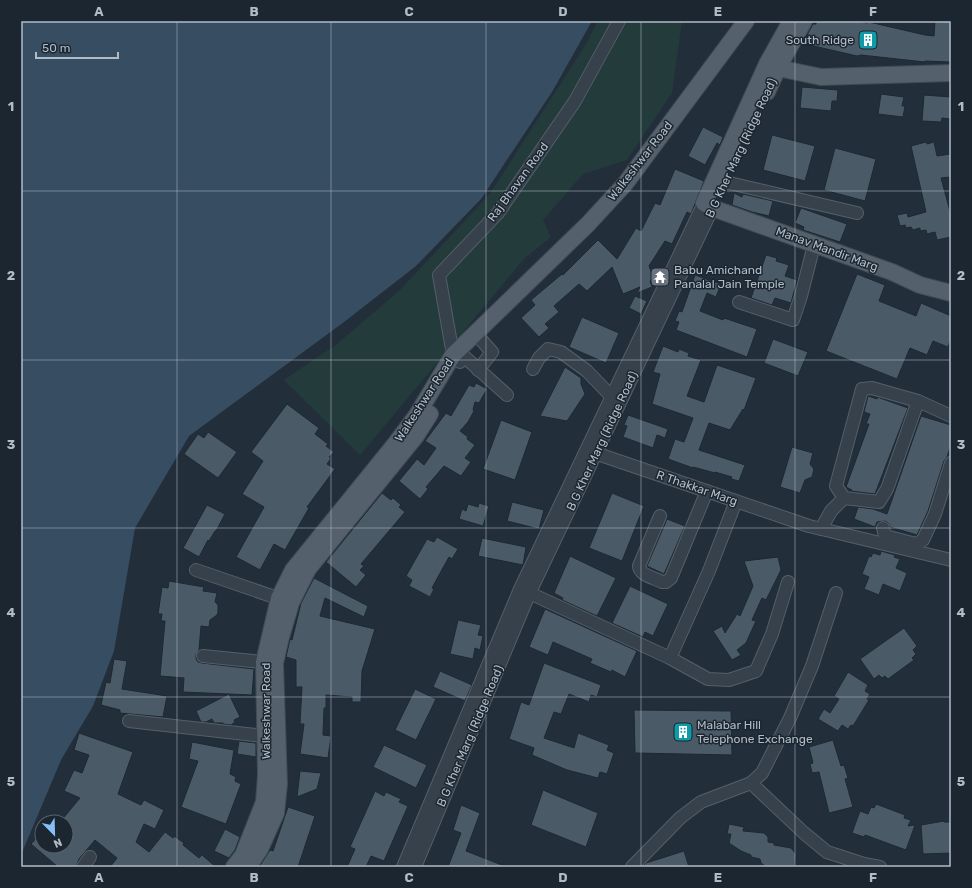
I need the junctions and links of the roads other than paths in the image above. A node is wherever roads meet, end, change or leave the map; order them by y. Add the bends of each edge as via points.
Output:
1 (619, 21) edge
2 (746, 21) edge
3 (758, 21) edge
4 (791, 21) edge
5 (804, 21) edge
6 (773, 66) junction
7 (951, 73) edge
8 (725, 182) junction
9 (708, 205) junction
10 (857, 213) dead end
11 (814, 245) junction
12 (951, 293) edge
13 (739, 302) dead end
14 (479, 337) junction
15 (459, 357) junction
16 (533, 369) dead end
17 (478, 370) junction
18 (507, 395) dead end
19 (611, 396) junction
20 (918, 401) junction
21 (951, 416) edge
22 (591, 452) junction
23 (951, 463) edge
24 (703, 490) junction
25 (844, 498) junction
26 (736, 501) junction
27 (660, 516) dead end
28 (686, 521) dead end
29 (883, 528) dead end
30 (821, 529) junction
31 (951, 560) edge
32 (196, 570) dead end
33 (788, 582) dead end
34 (525, 590) junction
35 (836, 593) dead end
36 (285, 601) junction
37 (203, 656) dead end
38 (670, 658) junction
39 (270, 663) junction
40 (129, 721) dead end
41 (271, 737) junction
42 (751, 783) junction
43 (234, 867) edge
44 (248, 867) edge
45 (403, 867) edge
46 (416, 867) edge
47 (632, 867) edge
48 (880, 867) edge

1 - 15 street, Raj Bhavan Road via 575,101 498,212 438,275
2 - 14 main road, Walkeshwar Road via 625,184
3 - 14 main road, Walkeshwar Road via 634,189
4 - 6 main road, B G Kher Marg (Ridge Road)
5 - 6 main road, B G Kher Marg (Ridge Road)
6 - 7 main road via 821,77
6 - 8 main road, B G Kher Marg (Ridge Road)
6 - 9 main road, B G Kher Marg (Ridge Road)
8 - 9 main road, B G Kher Marg (Ridge Road)
8 - 10 street
9 - 11 main road, Manav Mandir Marg
9 - 19 street, B G Kher Marg (Ridge Road)
9 - 22 street, B G Kher Marg (Ridge Road)
11 - 12 main road, Manav Mandir Marg via 892,272 920,285
11 - 13 street via 793,320
14 - 15 main road, Walkeshwar Road
14 - 17 street via 492,352
15 - 17 street
15 - 36 main road, Walkeshwar Road via 438,401 416,436
16 - 19 street via 548,349 561,352 587,371
17 - 18 street
19 - 22 street, B G Kher Marg (Ridge Road)
20 - 21 street
20 - 25 street via 887,489 879,502
20 - 25 street via 872,388 862,389 836,486
22 - 24 street, R Thakkar Marg
22 - 34 street, B G Kher Marg (Ridge Road)
23 - 29 street via 935,514 923,540 916,544 885,536
24 - 26 street, R Thakkar Marg
24 - 27 street via 671,578 666,582 639,569
24 - 28 street
25 - 30 street via 831,511
26 - 30 street, R Thakkar Marg
26 - 38 street
30 - 31 street, R Thakkar Marg
32 - 36 street
33 - 38 street via 772,634 756,671 729,680 708,679
34 - 38 street
34 - 45 street, B G Kher Marg (Ridge Road)
34 - 46 street, B G Kher Marg (Ridge Road)
35 - 42 street via 812,666 790,718 762,773
36 - 39 main road, Walkeshwar Road via 281,637
37 - 39 street
39 - 41 main road, Walkeshwar Road via 277,706
40 - 41 street
41 - 43 main road, Walkeshwar Road via 264,802 243,855
41 - 44 main road, Walkeshwar Road via 278,784 276,813 260,849
42 - 47 street via 701,802 680,818
42 - 48 street via 827,852

